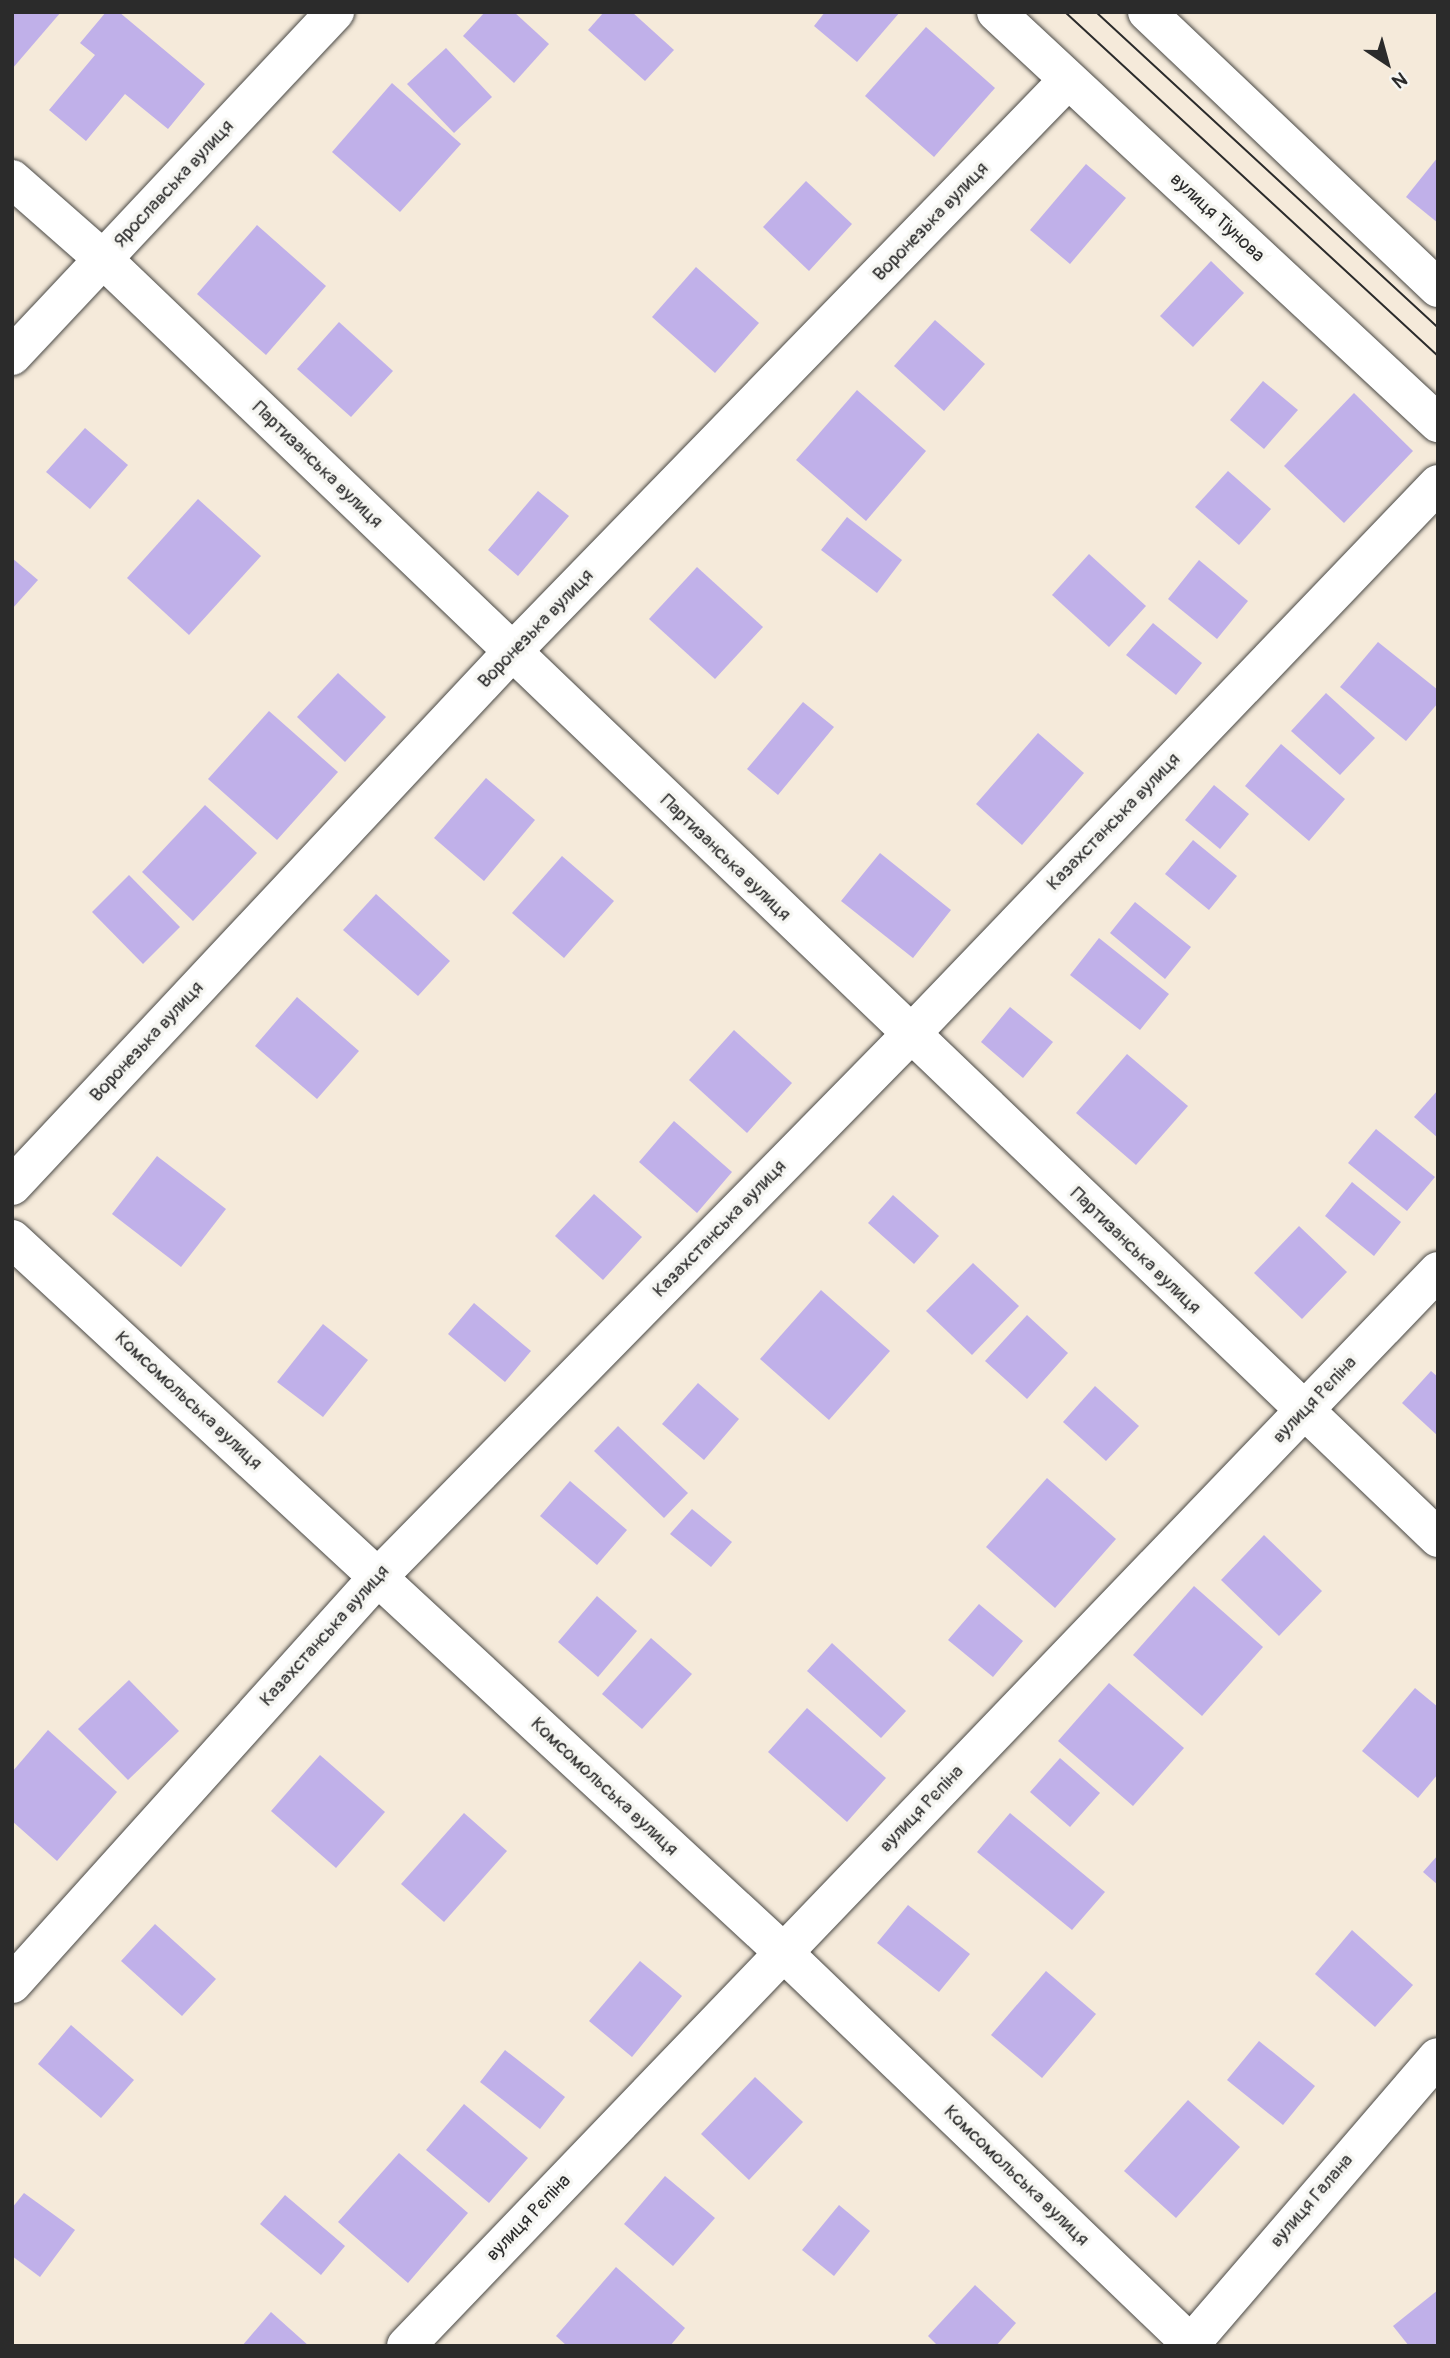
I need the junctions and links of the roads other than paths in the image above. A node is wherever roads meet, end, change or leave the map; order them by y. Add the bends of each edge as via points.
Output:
1 (335, 12) edge
2 (996, 12) edge
3 (1147, 12) edge
4 (1068, 80) junction
5 (12, 179) edge
6 (103, 259) junction
7 (1438, 288) edge
8 (12, 356) edge
9 (1438, 423) edge
10 (1438, 484) edge
11 (511, 653) junction
12 (910, 1035) junction
13 (12, 1186) edge
14 (12, 1238) edge
15 (1438, 1271) edge
16 (1304, 1412) junction
17 (1438, 1538) edge
18 (378, 1577) junction
19 (784, 1953) junction
20 (12, 1984) edge
21 (1438, 2057) edge
22 (1189, 2344) edge
23 (406, 2346) edge

1 - 6 street, Ярославська вулиця
2 - 4 street, вулиця Тіунова
3 - 7 street
4 - 9 street, вулиця Тіунова
4 - 11 street, Воронезька вулиця
5 - 6 street, Партизанська вулиця
6 - 8 street, Ярославська вулиця
6 - 11 street, Партизанська вулиця
10 - 12 street, Казахстанська вулиця
11 - 12 street, Партизанська вулиця
11 - 13 street, Воронезька вулиця
12 - 16 street, Партизанська вулиця
12 - 18 street, Казахстанська вулиця
14 - 18 street, Комсомольська вулиця
15 - 16 street, вулиця Рєпіна
16 - 17 street, Партизанська вулиця
16 - 19 street, вулиця Рєпіна
18 - 19 street, Комсомольська вулиця
18 - 20 street, Казахстанська вулиця
19 - 22 street, Комсомольська вулиця
19 - 23 street, вулиця Рєпіна
21 - 22 street, вулиця Галана

